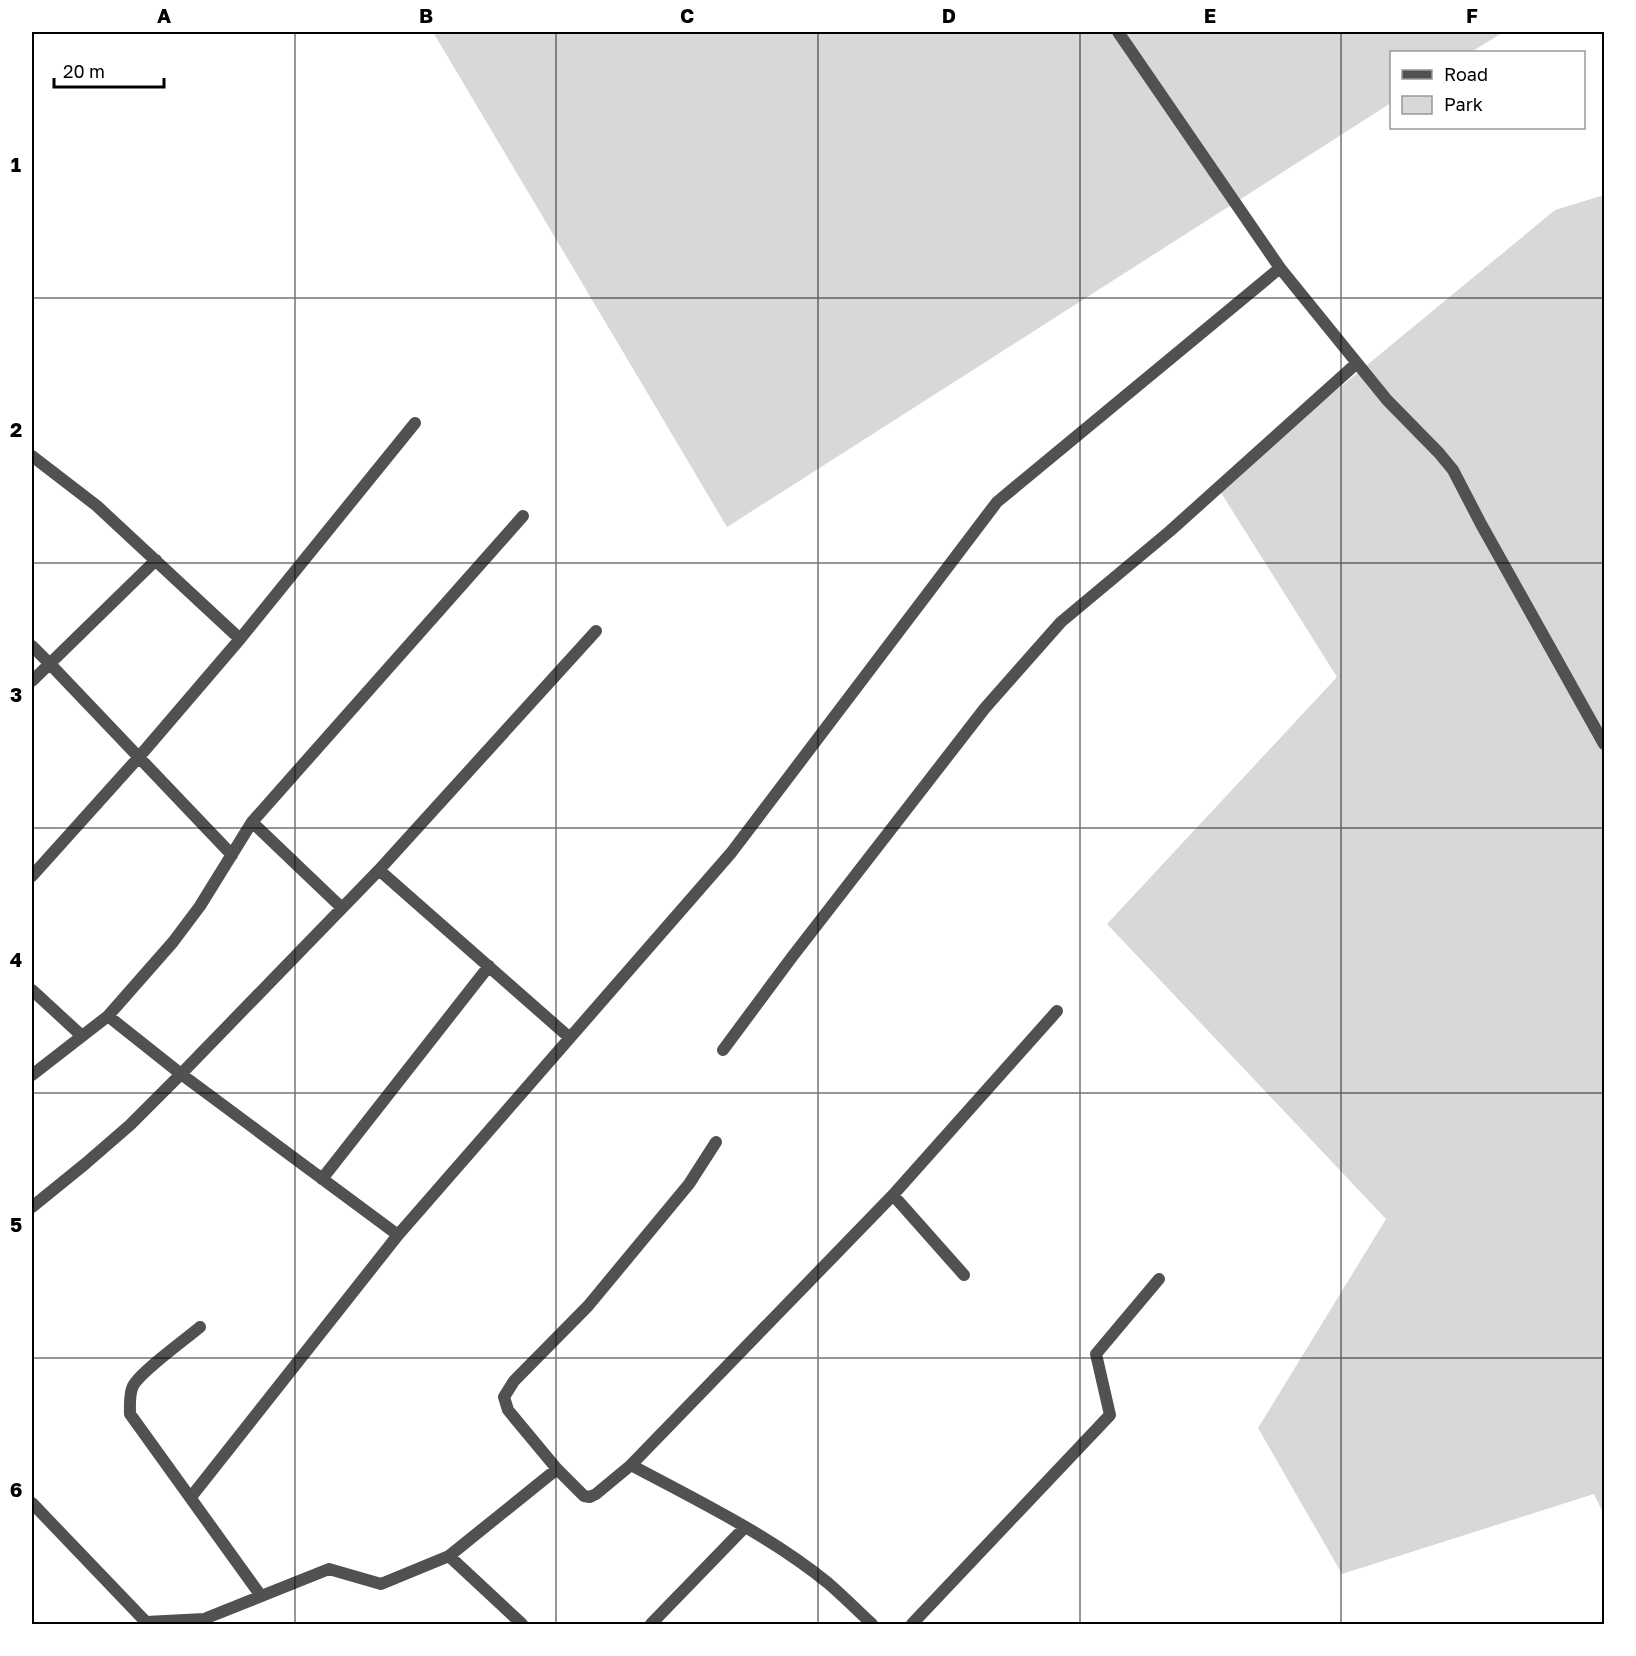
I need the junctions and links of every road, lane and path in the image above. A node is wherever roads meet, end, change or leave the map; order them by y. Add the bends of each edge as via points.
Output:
1 (1118, 32) edge
2 (1280, 268) junction
3 (1357, 363) junction
4 (415, 423) dead end
5 (32, 456) edge
6 (524, 516) dead end
7 (156, 560) junction
8 (596, 631) dead end
9 (240, 639) junction
10 (32, 646) edge
11 (50, 663) junction
12 (32, 681) edge
13 (1605, 744) edge
14 (139, 757) junction
15 (252, 822) junction
16 (232, 855) junction
17 (380, 870) junction
18 (32, 876) edge
19 (342, 908) junction
20 (489, 966) junction
21 (32, 990) edge
22 (1057, 1011) dead end
23 (108, 1016) junction
24 (82, 1036) junction
25 (570, 1038) junction
26 (723, 1050) dead end
27 (181, 1074) junction
28 (32, 1075) edge
29 (716, 1142) dead end
30 (322, 1179) junction
31 (893, 1195) junction
32 (32, 1207) edge
33 (398, 1235) junction
34 (964, 1275) dead end
35 (1159, 1279) dead end
36 (200, 1327) dead end
37 (631, 1465) junction
38 (557, 1469) junction
39 (191, 1497) junction
40 (32, 1503) edge
41 (745, 1527) junction
42 (449, 1556) junction
43 (261, 1596) junction
44 (145, 1623) edge
45 (522, 1624) edge
46 (651, 1624) edge
47 (872, 1624) edge
48 (912, 1624) edge

1 - 2 street
2 - 3 street
2 - 25 street via 998,502 731,854
3 - 13 street via 1453,470
3 - 26 street via 1170,531 1061,622 985,708
4 - 9 street
5 - 7 street via 97,506
6 - 15 street
7 - 9 street
7 - 11 street
8 - 17 street
9 - 14 street
10 - 11 street
11 - 12 street
11 - 14 street
14 - 16 street
14 - 18 street
15 - 16 street
15 - 19 street
16 - 23 street via 173,942
17 - 19 street
17 - 20 street
19 - 27 street
20 - 25 street
20 - 30 street
21 - 24 street
22 - 31 street
23 - 24 street
23 - 27 street
24 - 28 street
25 - 33 street
27 - 30 street
27 - 32 street via 130,1125
29 - 38 street via 689,1184 595,1298 507,1390 504,1397 508,1410
30 - 33 street
31 - 34 street
31 - 37 street
33 - 39 street
35 - 48 street via 1096,1354 1110,1415
36 - 39 street via 143,1375 130,1398 130,1414
37 - 38 street via 590,1497 577,1492
37 - 41 street
38 - 42 street
39 - 43 street
40 - 44 street
41 - 46 street
41 - 47 street via 800,1562
42 - 43 street via 381,1584 329,1569
42 - 45 street
43 - 44 street via 204,1619

